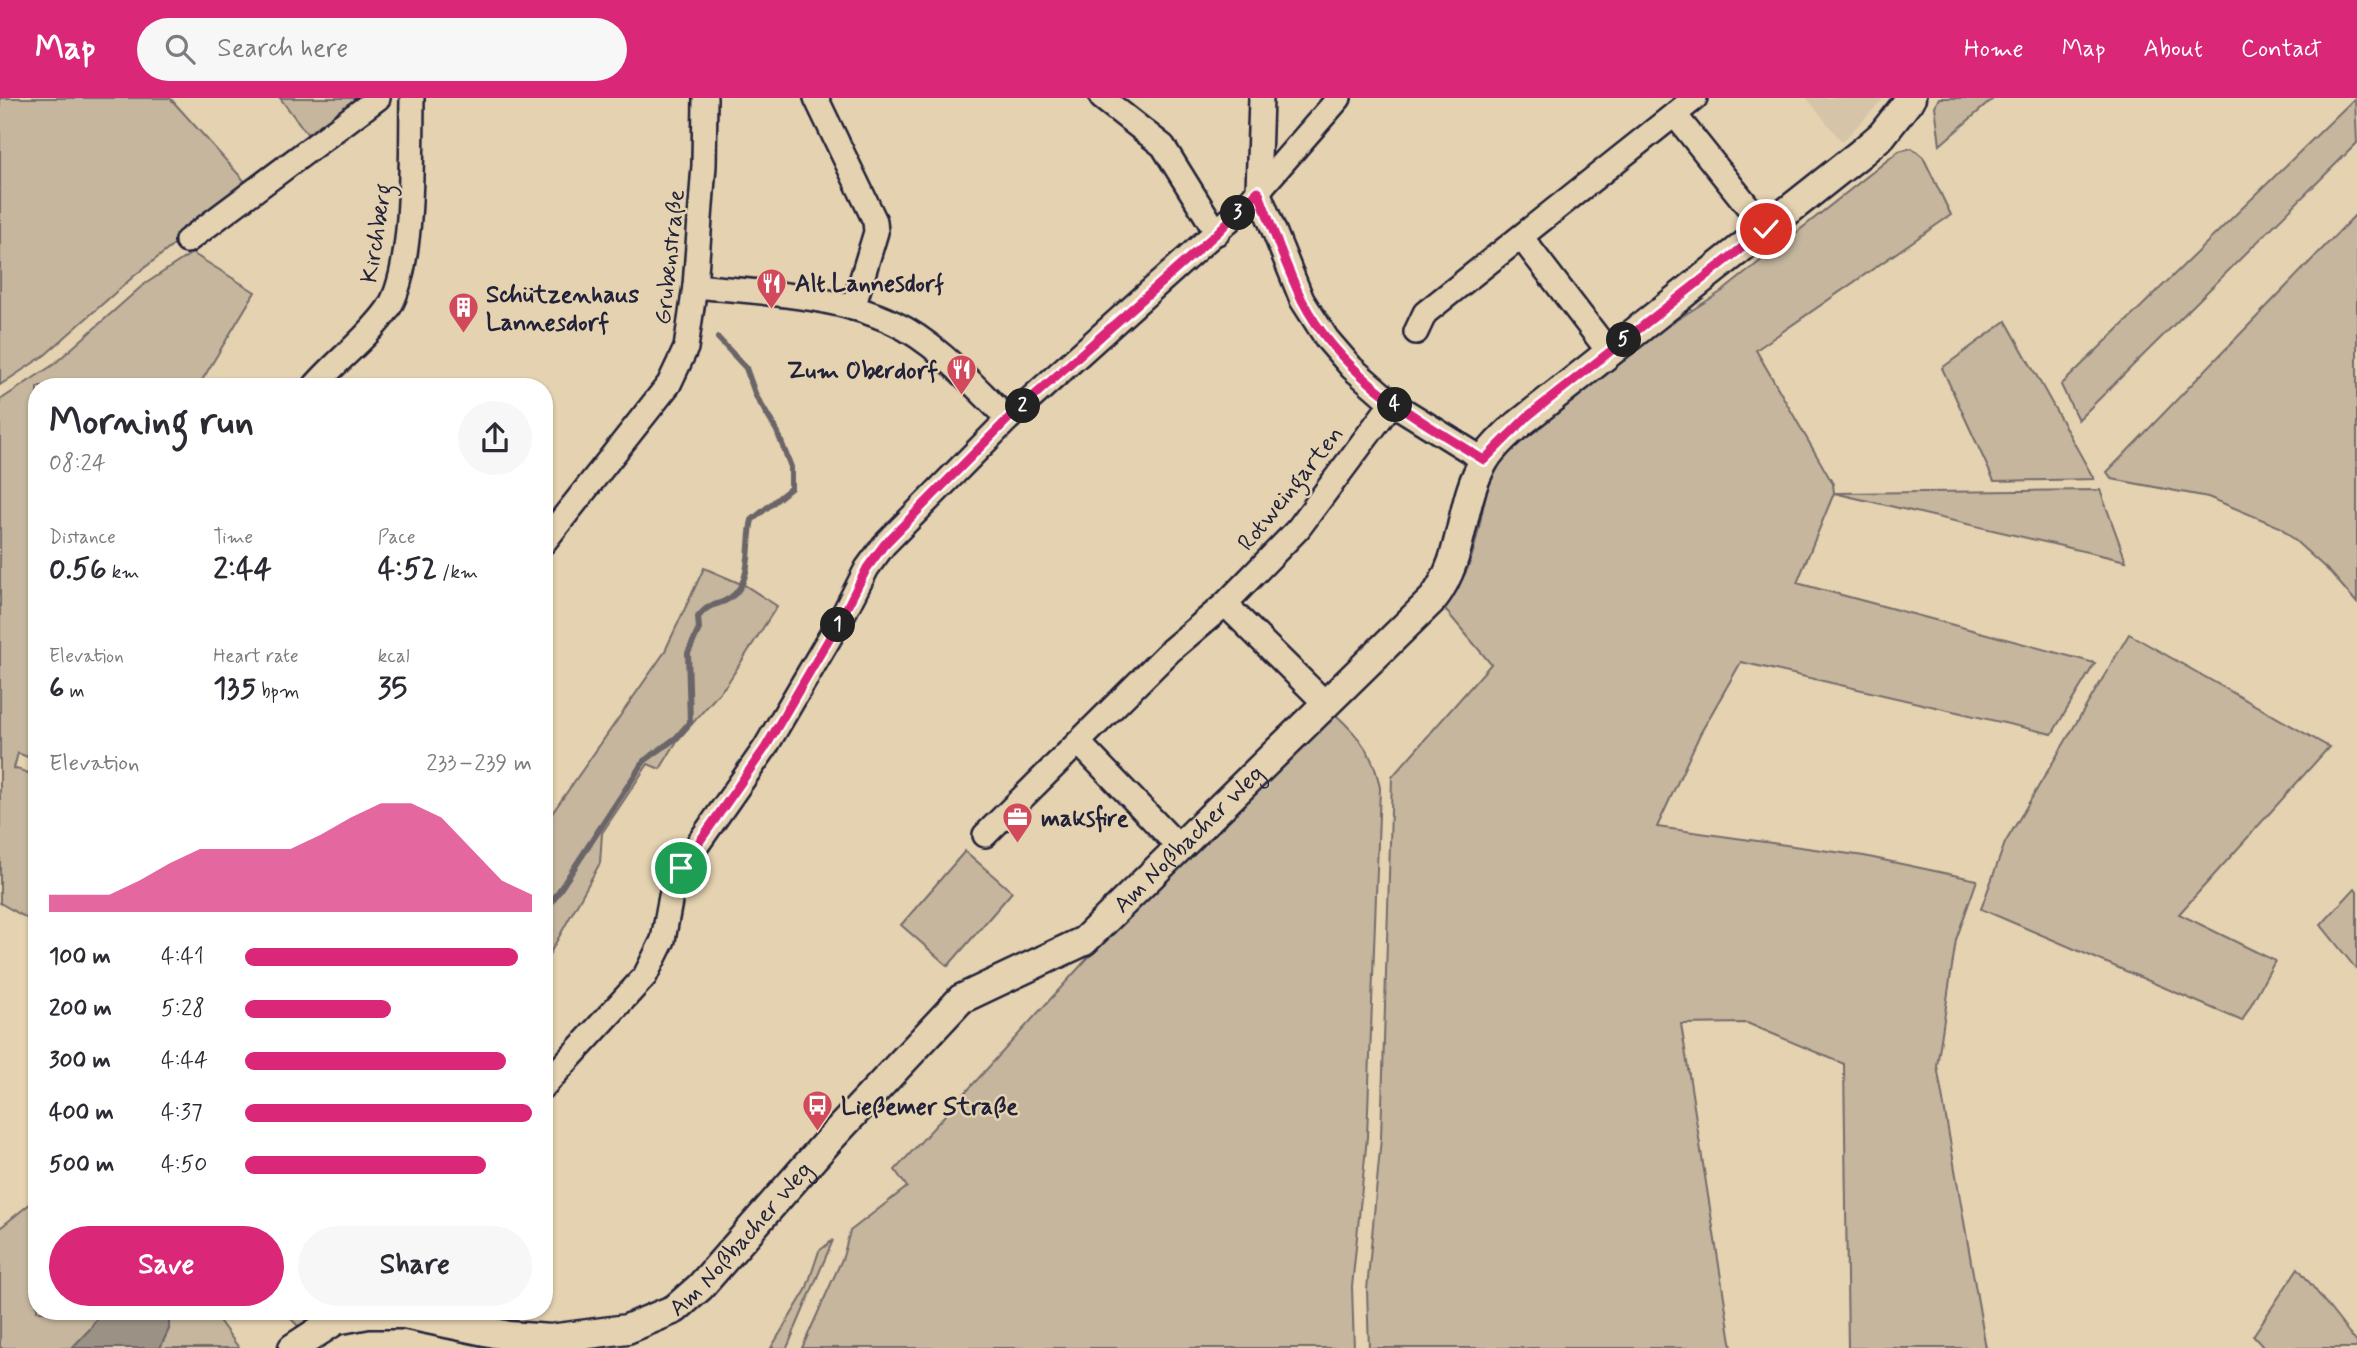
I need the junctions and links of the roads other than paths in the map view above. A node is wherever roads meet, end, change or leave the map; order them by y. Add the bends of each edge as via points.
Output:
1 (378, 98) edge
2 (412, 98) edge
3 (705, 98) edge
4 (816, 98) edge
5 (1102, 98) edge
6 (1261, 98) edge
7 (1339, 98) edge
8 (1695, 98) edge
9 (1911, 98) edge
10 (1675, 115) junction
11 (1258, 191) junction
12 (1766, 229) junction
13 (1217, 233) junction
14 (1521, 237) junction
15 (187, 241) dead end
16 (695, 286) junction
17 (853, 308) junction
18 (1416, 332) dead end
19 (1609, 352) junction
20 (323, 378) edge
21 (1392, 403) junction
22 (1008, 419) junction
23 (1484, 460) junction
24 (553, 531) edge
25 (1226, 604) junction
26 (1326, 704) junction
27 (1079, 743) junction
28 (985, 835) dead end
29 (1179, 847) junction
30 (553, 1076) edge
31 (341, 1320) edge
32 (433, 1320) edge
33 (293, 1348) edge

1 - 15 street
2 - 20 street, Kirchberg via 411,197 399,283 388,309
3 - 16 street, Grubenstraße
4 - 17 street via 875,221 876,232
5 - 13 street via 1164,146
6 - 11 street
7 - 11 street
8 - 10 street
9 - 12 street, Am Noßbacher Weg via 1882,135
10 - 12 street
10 - 14 street
11 - 13 street
11 - 21 street via 1302,300 1352,368
12 - 19 street, Am Noßbacher Weg
13 - 22 street
14 - 18 street via 1425,313
14 - 19 street
16 - 17 street via 768,292
16 - 24 street, Grubenstraße via 686,348 669,384
17 - 22 street via 895,323 928,346
19 - 23 street, Am Noßbacher Weg via 1528,416
21 - 23 street
21 - 25 street, Rotweingarten via 1298,529
22 - 30 street via 867,568 765,748 681,868 663,940 645,976
23 - 26 street, Am Noßbacher Weg via 1447,579 1433,599
25 - 26 street
25 - 27 street, Rotweingarten via 1171,650
26 - 29 street, Am Noßbacher Weg
27 - 28 street, Rotweingarten
27 - 29 street
29 - 32 street, Am Noßbacher Weg via 1084,941 961,999 675,1309 653,1321 604,1333 550,1339 509,1336
31 - 33 street, Am Noßbacher Weg

